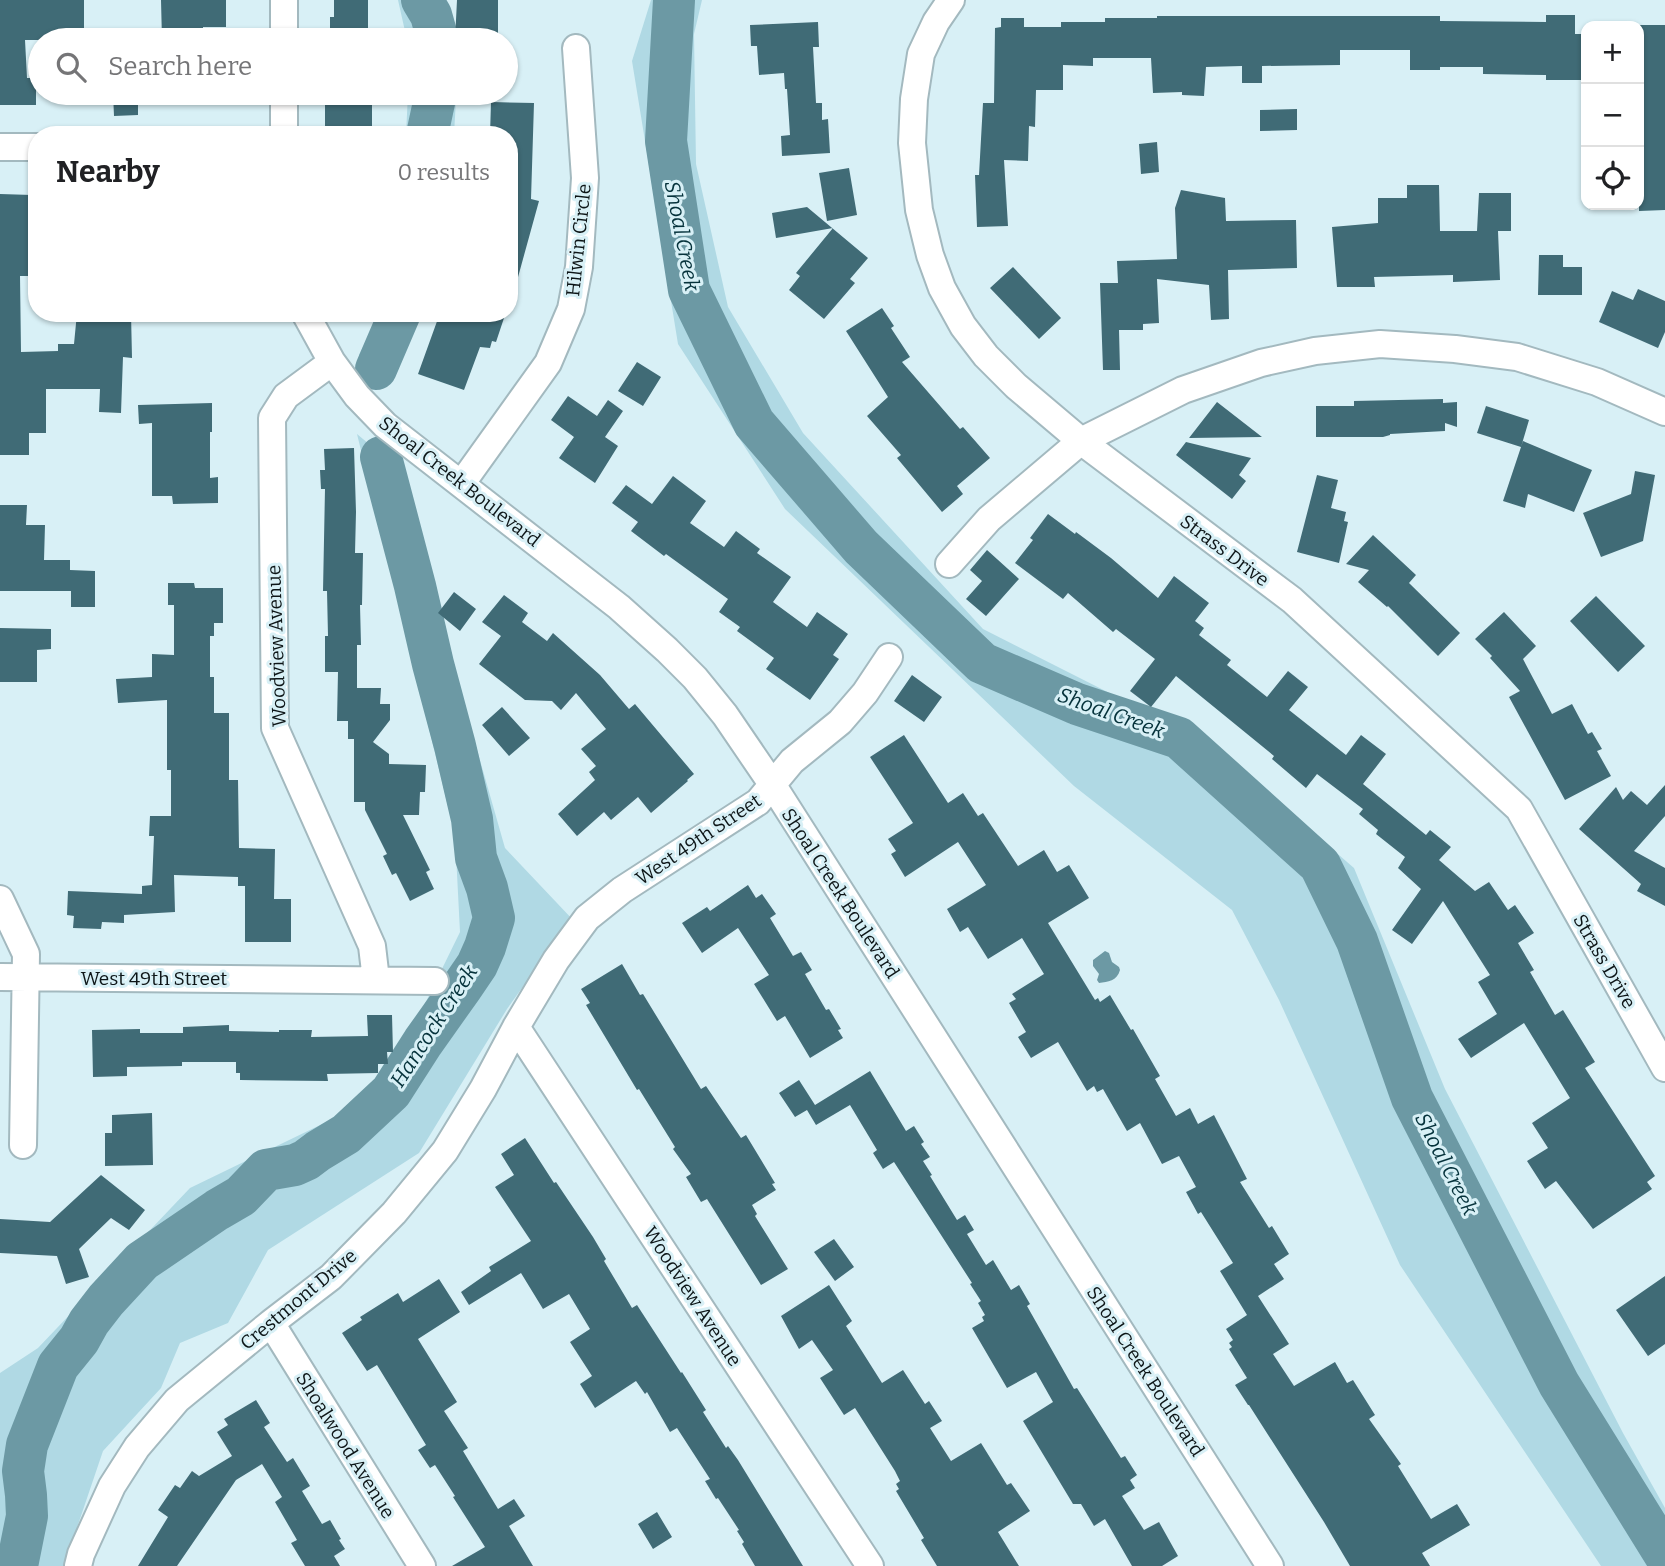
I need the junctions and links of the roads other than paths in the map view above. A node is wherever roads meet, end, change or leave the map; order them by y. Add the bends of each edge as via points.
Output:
1 (284, 0) edge
2 (951, 0) edge
3 (284, 28) edge
4 (576, 48) dead end
5 (284, 105) edge
6 (284, 126) edge
7 (0, 147) edge
8 (28, 147) edge
9 (310, 322) edge
10 (332, 362) junction
11 (1665, 412) edge
12 (1082, 441) junction
13 (461, 483) junction
14 (949, 564) dead end
15 (890, 657) dead end
16 (772, 784) junction
17 (0, 899) edge
18 (12, 977) edge
19 (376, 980) junction
20 (435, 981) dead end
21 (516, 1027) junction
22 (1663, 1061) edge
23 (23, 1145) dead end
24 (271, 1323) junction
25 (78, 1566) edge
26 (422, 1566) edge
27 (870, 1566) edge
28 (1270, 1566) edge

1 - 3 street
2 - 12 street, Strass Drive via 921,54 914,99 912,143 919,210 930,255 963,326 986,356
4 - 13 street, Hilwin Circle via 585,178 571,309 548,363
5 - 6 street
7 - 8 street
9 - 10 street, Shoal Creek Boulevard
10 - 13 street, Shoal Creek Boulevard via 356,396 385,425
10 - 19 street, Woodview Avenue via 286,396 272,418 275,729 372,946
11 - 12 street via 1597,382 1517,357 1380,344 1261,363 1183,390
12 - 14 street via 989,519
12 - 22 street, Strass Drive via 1292,600 1519,809
13 - 16 street, Shoal Creek Boulevard via 667,650 725,715
15 - 16 street, West 49th Street via 840,722 792,761
16 - 21 street, West 49th Street via 758,802 622,890 587,918
16 - 28 street, Shoal Creek Boulevard
17 - 18 street via 26,954
18 - 19 street, West 49th Street
18 - 23 street
19 - 20 street, West 49th Street
21 - 24 street, Crestmont Drive via 445,1151 394,1213 331,1277
21 - 27 street, Woodview Avenue
24 - 25 street, Crestmont Drive via 177,1400 137,1447 112,1486
24 - 26 street, Shoalwood Avenue

